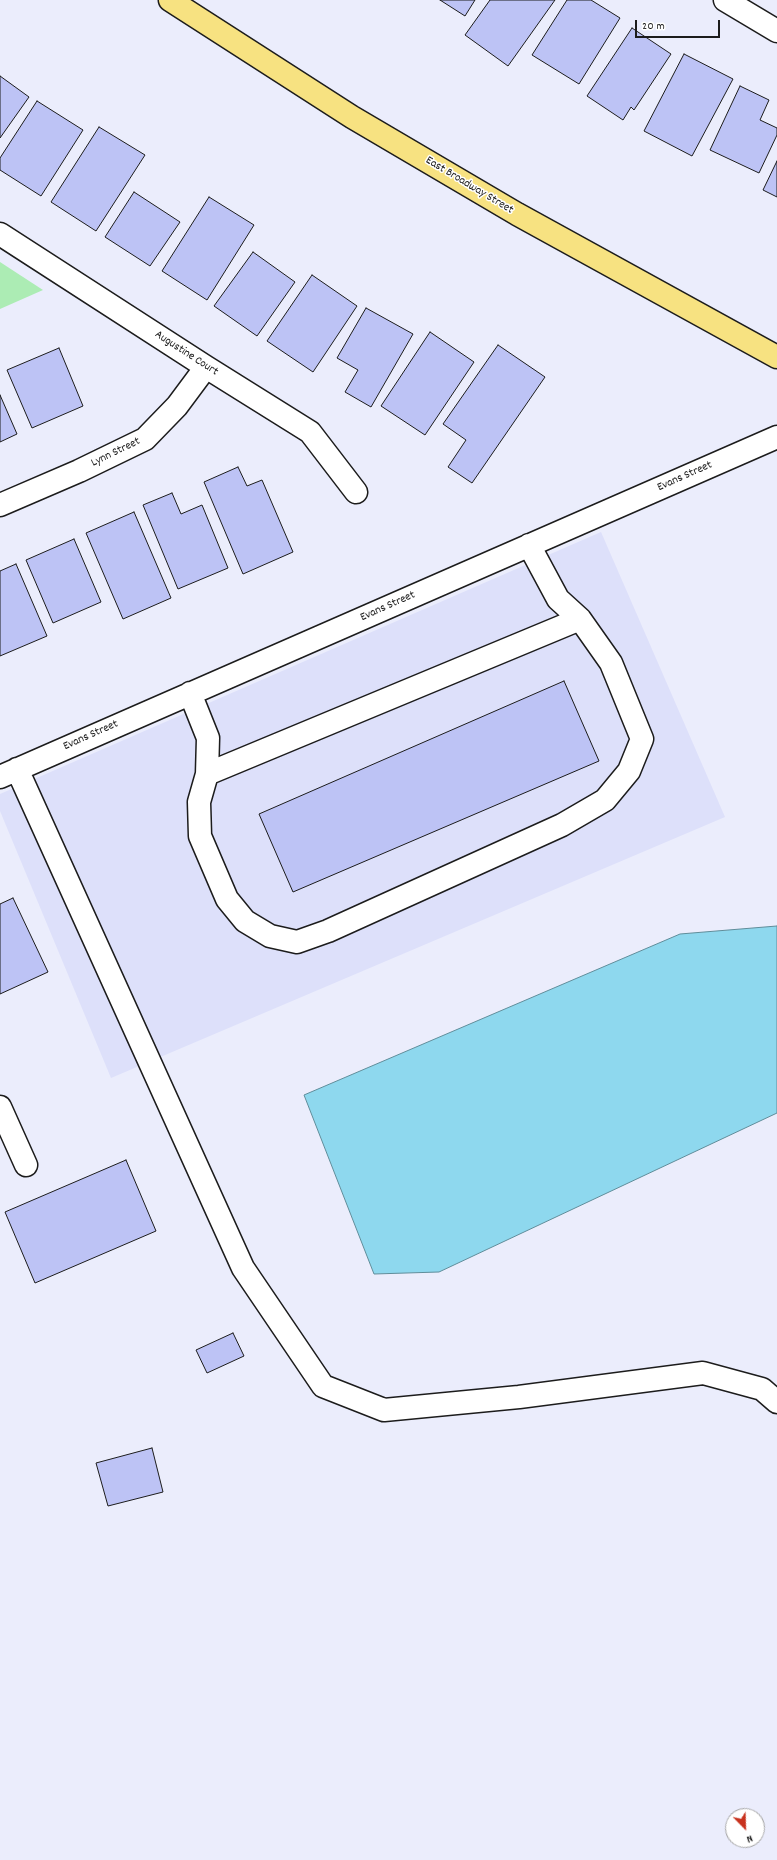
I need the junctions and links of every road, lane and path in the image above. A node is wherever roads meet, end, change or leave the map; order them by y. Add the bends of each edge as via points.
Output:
1 (170, 0) edge
2 (725, 0) edge
3 (777, 31) edge
4 (0, 234) edge
5 (777, 357) edge
6 (206, 367) junction
7 (777, 437) edge
8 (356, 492) dead end
9 (0, 506) edge
10 (529, 545) junction
11 (580, 620) junction
12 (190, 693) junction
13 (9, 773) edge
14 (207, 774) junction
15 (0, 1107) edge
16 (26, 1165) dead end
17 (777, 1402) edge

1 - 5 main road, East Broadway Street via 352,117 517,214
2 - 3 street
4 - 6 street, Augustine Court
6 - 8 street, Augustine Court via 310,432
6 - 9 street, Lynn Street via 177,406 145,439
7 - 10 street, Evans Street
10 - 11 street via 558,599
10 - 12 street, Evans Street
11 - 14 street
11 - 14 street via 611,663 642,738 629,771 605,800 562,825 328,931 296,942 270,936 245,921 227,899 200,836 199,802
12 - 13 street, Evans Street
12 - 14 street via 208,738
13 - 17 street via 243,1268 323,1386 384,1410 519,1397 702,1373 762,1389
15 - 16 street

